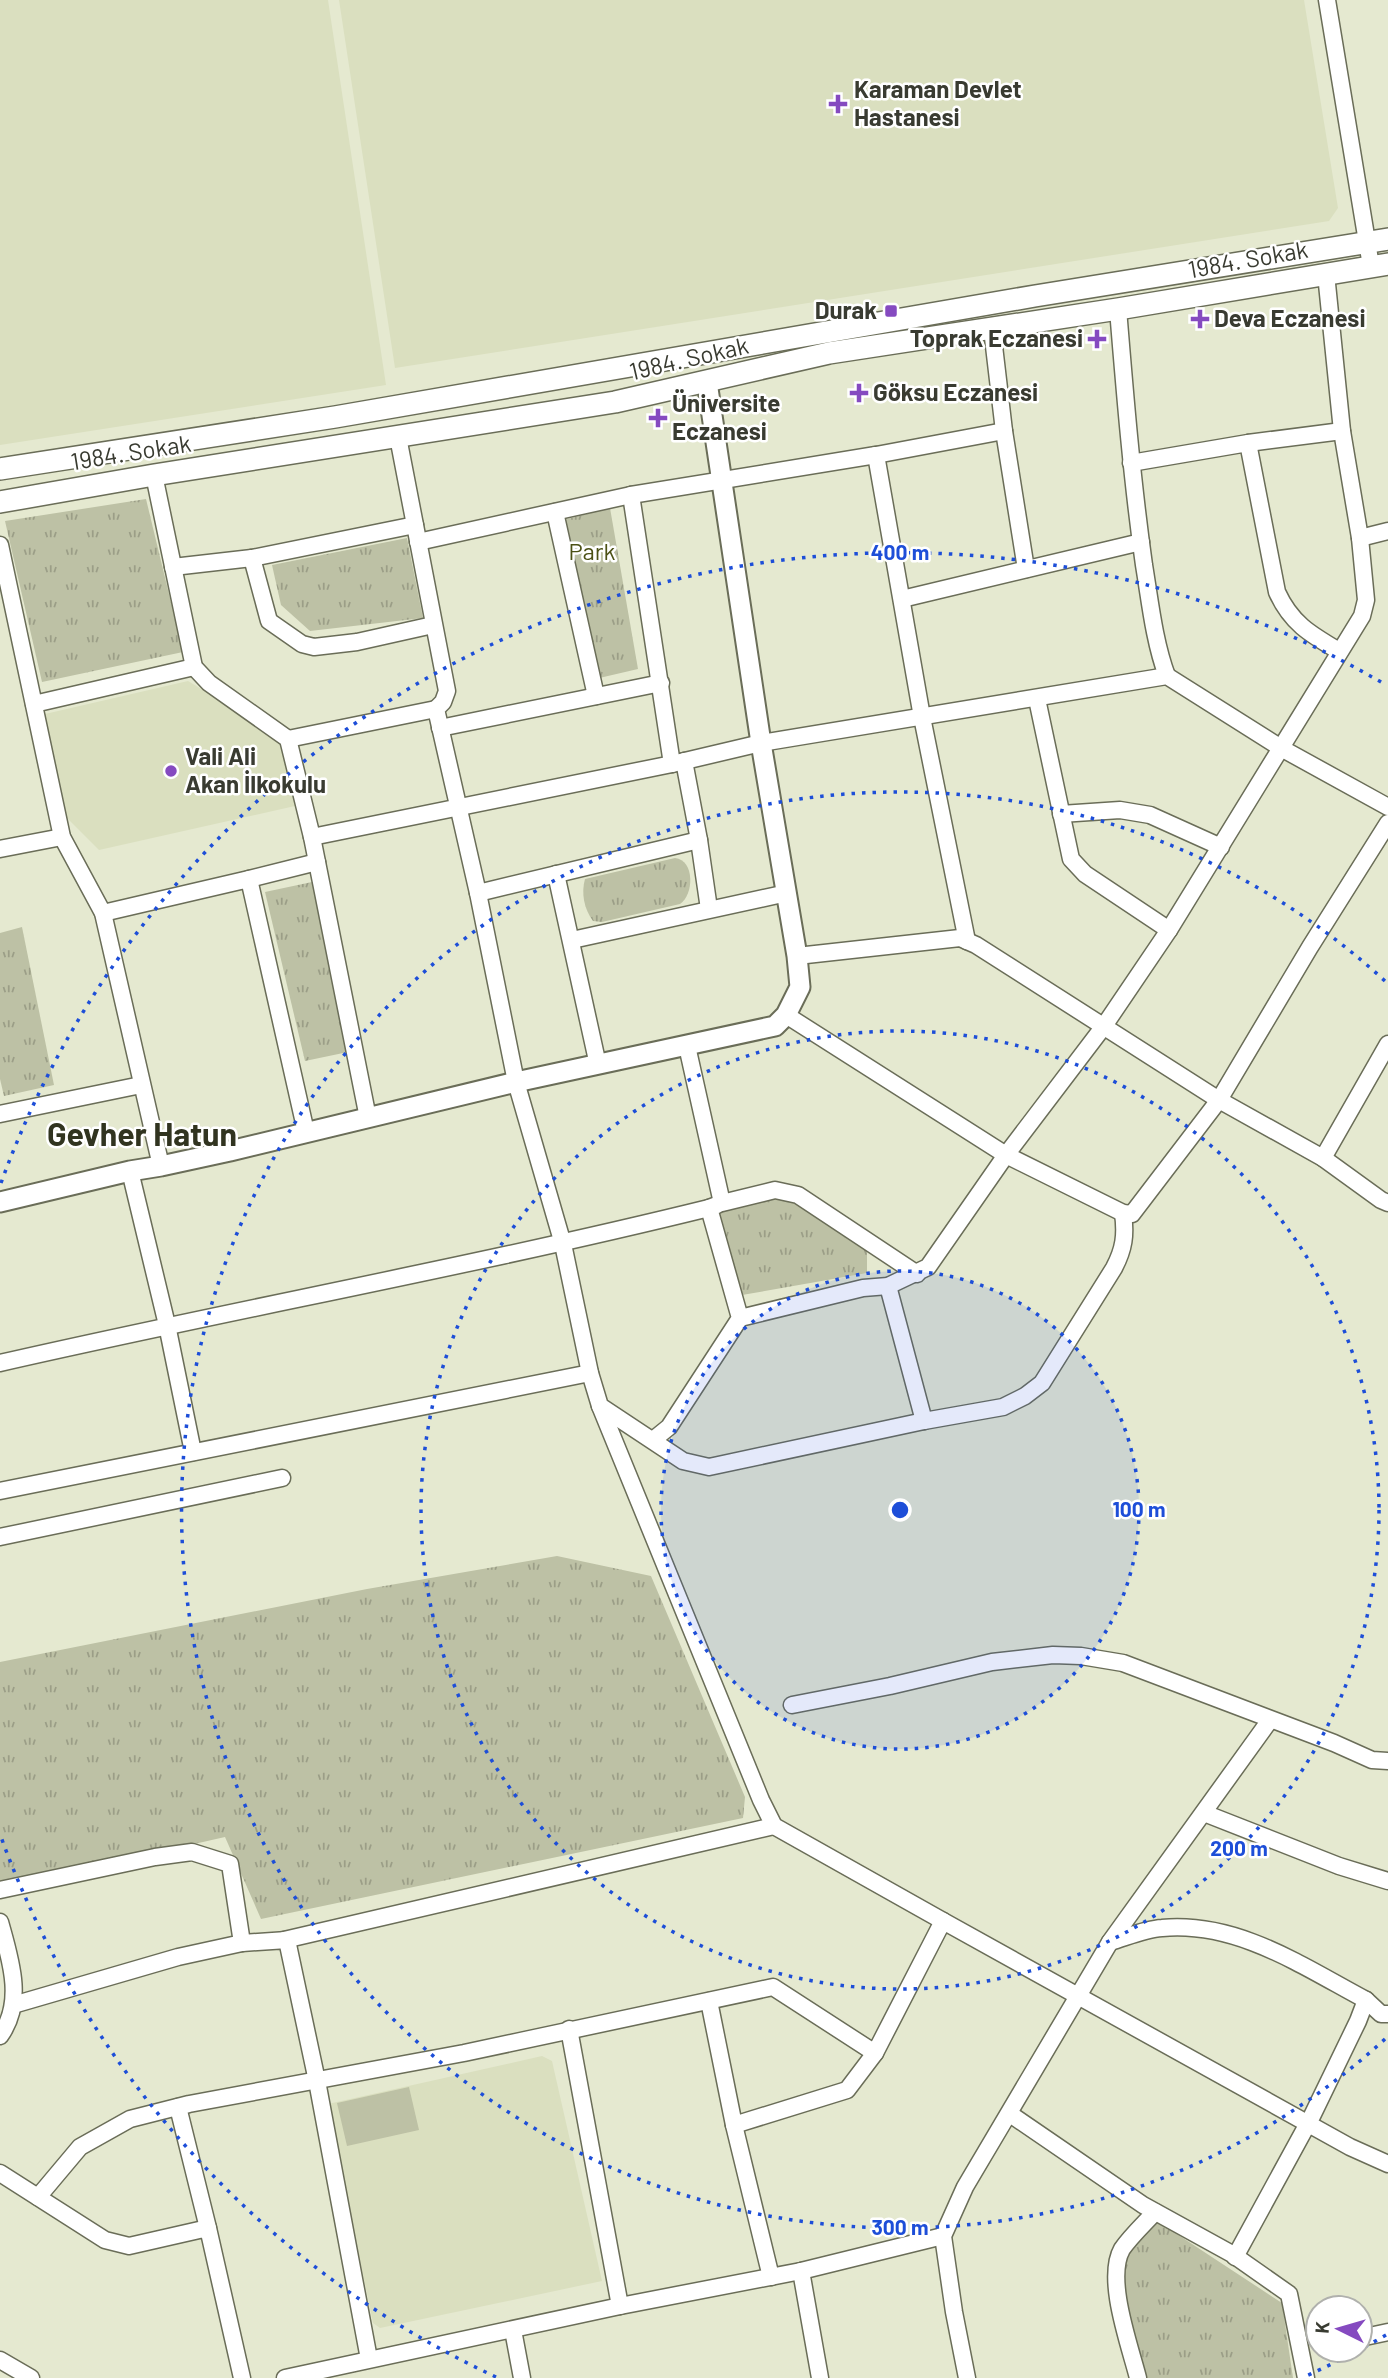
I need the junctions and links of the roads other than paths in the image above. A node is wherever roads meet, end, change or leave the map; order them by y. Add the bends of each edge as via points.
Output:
1 (1327, 0) edge
2 (1377, 240) edge
3 (1379, 265) edge
4 (1326, 274) junction
5 (1118, 309) junction
6 (992, 329) junction
7 (707, 382) junction
8 (1342, 430) junction
9 (1004, 431) junction
10 (398, 438) junction
11 (1248, 443) junction
12 (876, 454) junction
13 (1131, 463) junction
14 (0, 468) edge
15 (154, 475) junction
16 (721, 479) junction
17 (631, 495) junction
18 (0, 502) edge
19 (555, 512) junction
20 (415, 525) junction
21 (1388, 531) edge
22 (1360, 538) junction
23 (418, 542) junction
24 (1141, 542) junction
25 (0, 545) edge
26 (252, 558) junction
27 (173, 567) junction
28 (1026, 569) junction
29 (5, 590) edge
30 (902, 599) junction
31 (433, 625) junction
32 (1339, 651) junction
33 (194, 667) junction
34 (1167, 676) junction
35 (662, 683) junction
36 (596, 696) junction
37 (1037, 699) junction
38 (34, 704) junction
39 (436, 709) junction
40 (922, 717) junction
41 (440, 729) junction
42 (288, 739) junction
43 (761, 743) junction
44 (1282, 748) junction
45 (678, 763) junction
46 (458, 806) junction
47 (1388, 807) edge
48 (1061, 814) junction
49 (1388, 823) edge
50 (62, 837) junction
51 (312, 837) junction
52 (699, 840) junction
53 (1221, 847) junction
54 (0, 849) edge
55 (317, 862) junction
56 (556, 874) junction
57 (249, 879) junction
58 (478, 893) junction
59 (787, 893) junction
60 (709, 909) junction
61 (103, 913) junction
62 (1169, 930) junction
63 (572, 940) junction
64 (967, 941) junction
65 (797, 956) junction
66 (786, 1015) junction
67 (1104, 1026) junction
68 (687, 1046) junction
69 (1385, 1055) edge
70 (598, 1065) junction
71 (516, 1082) junction
72 (141, 1085) junction
73 (1219, 1100) junction
74 (0, 1114) edge
75 (368, 1118) junction
76 (306, 1132) junction
77 (1006, 1155) junction
78 (1323, 1158) junction
79 (161, 1166) junction
80 (130, 1171) junction
81 (0, 1202) edge
82 (1388, 1202) edge
83 (715, 1205) junction
84 (1123, 1213) junction
85 (563, 1244) junction
86 (917, 1274) junction
87 (888, 1286) junction
88 (740, 1318) junction
89 (167, 1325) junction
90 (0, 1363) edge
91 (590, 1373) junction
92 (600, 1406) junction
93 (924, 1421) junction
94 (653, 1440) junction
95 (193, 1452) junction
96 (282, 1478) dead end
97 (0, 1491) edge
98 (0, 1537) edge
99 (792, 1705) dead end
100 (1270, 1720) junction
101 (1388, 1762) edge
102 (1203, 1813) junction
103 (774, 1826) junction
104 (1388, 1881) edge
105 (0, 1889) edge
106 (943, 1921) junction
107 (0, 1922) edge
108 (284, 1940) junction
109 (1110, 1942) junction
110 (242, 1943) junction
111 (1080, 1995) junction
112 (1366, 2000) junction
113 (709, 2001) junction
114 (13, 2005) junction
115 (1388, 2014) edge
116 (569, 2029) junction
117 (0, 2036) edge
118 (875, 2053) junction
119 (317, 2081) junction
120 (178, 2107) junction
121 (1010, 2114) junction
122 (1308, 2122) junction
123 (734, 2125) junction
124 (1388, 2164) edge
125 (0, 2173) edge
126 (38, 2197) junction
127 (1155, 2212) junction
128 (208, 2228) junction
129 (943, 2236) junction
130 (1235, 2257) junction
131 (801, 2271) junction
132 (771, 2277) junction
133 (620, 2306) junction
134 (513, 2330) junction
135 (1304, 2350) edge
136 (1301, 2351) junction
137 (369, 2359) junction
138 (0, 2360) edge
139 (31, 2378) edge
140 (242, 2378) edge
141 (285, 2378) edge
142 (522, 2378) edge
143 (820, 2378) edge
144 (967, 2378) edge
145 (1138, 2378) edge
146 (1306, 2378) edge

1 - 2 street
2 - 3 street
2 - 14 main road via 335,417
3 - 4 main road, 1984. Sokak
4 - 5 main road, 1984. Sokak
4 - 8 street
5 - 6 main road, 1984. Sokak
5 - 13 street
6 - 7 main road, 1984. Sokak via 830,353
6 - 9 street
7 - 10 main road, 1984. Sokak
7 - 16 street
8 - 11 street
8 - 22 street
9 - 12 street
9 - 28 street
10 - 15 main road, 1984. Sokak
10 - 20 street
11 - 13 street
11 - 32 street via 1276,592 1306,632
12 - 16 street
12 - 30 street
13 - 24 street
15 - 18 main road, 1984. Sokak
15 - 27 street
16 - 17 street
16 - 43 street
17 - 19 street
17 - 35 street
19 - 23 street
19 - 36 street
20 - 23 street
20 - 26 street
21 - 22 street
22 - 32 street via 1366,600 1362,616
23 - 31 street
24 - 28 street
24 - 34 street
25 - 29 street
26 - 27 street
26 - 31 street via 269,621 302,644 357,642
27 - 33 street
28 - 30 street
29 - 38 street
30 - 40 street
31 - 39 street via 447,691
32 - 44 street
33 - 38 street
33 - 42 street via 209,683
34 - 37 street
34 - 44 street
35 - 36 street
35 - 45 street
36 - 41 street
37 - 40 street
37 - 48 street
38 - 50 street
39 - 41 street
39 - 42 street
40 - 43 street
40 - 64 street
41 - 46 street
42 - 51 street
43 - 45 street
43 - 59 street
44 - 47 street
44 - 53 street
45 - 46 street
45 - 52 street
46 - 51 street
46 - 58 street
48 - 53 street via 1120,810 1150,814
48 - 62 street via 1070,859
49 - 73 street
50 - 54 street
50 - 61 street
51 - 55 street
52 - 56 street
52 - 60 street
53 - 62 street
55 - 57 street
55 - 75 street
56 - 58 street
56 - 63 street
57 - 61 street
57 - 76 street
58 - 71 street
59 - 60 street
59 - 65 street
60 - 63 street
61 - 72 street
62 - 67 street
63 - 70 street
64 - 65 street via 944,938
64 - 67 street
65 - 66 street via 800,987
66 - 68 street via 775,1026
66 - 77 street
67 - 73 street
67 - 77 street
68 - 70 street
68 - 83 street
69 - 78 street
70 - 71 street
71 - 75 street
71 - 85 street
72 - 74 street
72 - 79 street
73 - 78 street
73 - 84 street via 1132,1214
75 - 76 street
76 - 79 street
77 - 84 street
77 - 86 street via 938,1256
78 - 82 street
79 - 80 street
80 - 81 street
80 - 89 street
83 - 85 street
83 - 86 street via 775,1191 799,1195
83 - 88 street
84 - 93 street via 1122,1252 1042,1383 1003,1407
85 - 89 street
85 - 91 street
86 - 87 street
87 - 88 street
87 - 93 street
88 - 94 street via 669,1427
89 - 90 street
89 - 95 street
91 - 92 street
91 - 95 street
92 - 94 street
92 - 103 street
93 - 94 street via 709,1467 683,1461
95 - 97 street
96 - 98 street
99 - 100 street via 992,1662 1053,1655 1123,1663
100 - 101 street
100 - 102 street
102 - 104 street
102 - 109 street
103 - 106 street
103 - 108 street
105 - 110 street via 192,1852 230,1864
106 - 111 street
106 - 118 street
107 - 114 street via 12,1965
108 - 110 street
108 - 119 street
109 - 111 street
109 - 112 street via 1158,1928 1230,1933
110 - 114 street
111 - 121 street
111 - 122 street
112 - 115 street via 1381,2014
112 - 122 street
113 - 116 street
113 - 118 street via 773,1987
113 - 123 street
114 - 117 street
116 - 119 street
116 - 133 street
118 - 123 street via 847,2090
119 - 120 street
119 - 137 street
120 - 126 street via 130,2119 80,2147
120 - 128 street
121 - 127 street
121 - 129 street via 965,2187
122 - 124 street
122 - 130 street
123 - 132 street
125 - 126 street
126 - 128 street via 105,2240 128,2246
127 - 130 street
127 - 145 street via 1122,2250 1116,2267 1115,2289
128 - 140 street
129 - 131 street
129 - 144 street
130 - 136 street via 1289,2294
131 - 132 street
131 - 143 street
132 - 133 street
133 - 134 street
134 - 137 street
134 - 142 street
135 - 136 street
136 - 146 street
137 - 141 street
138 - 139 street

